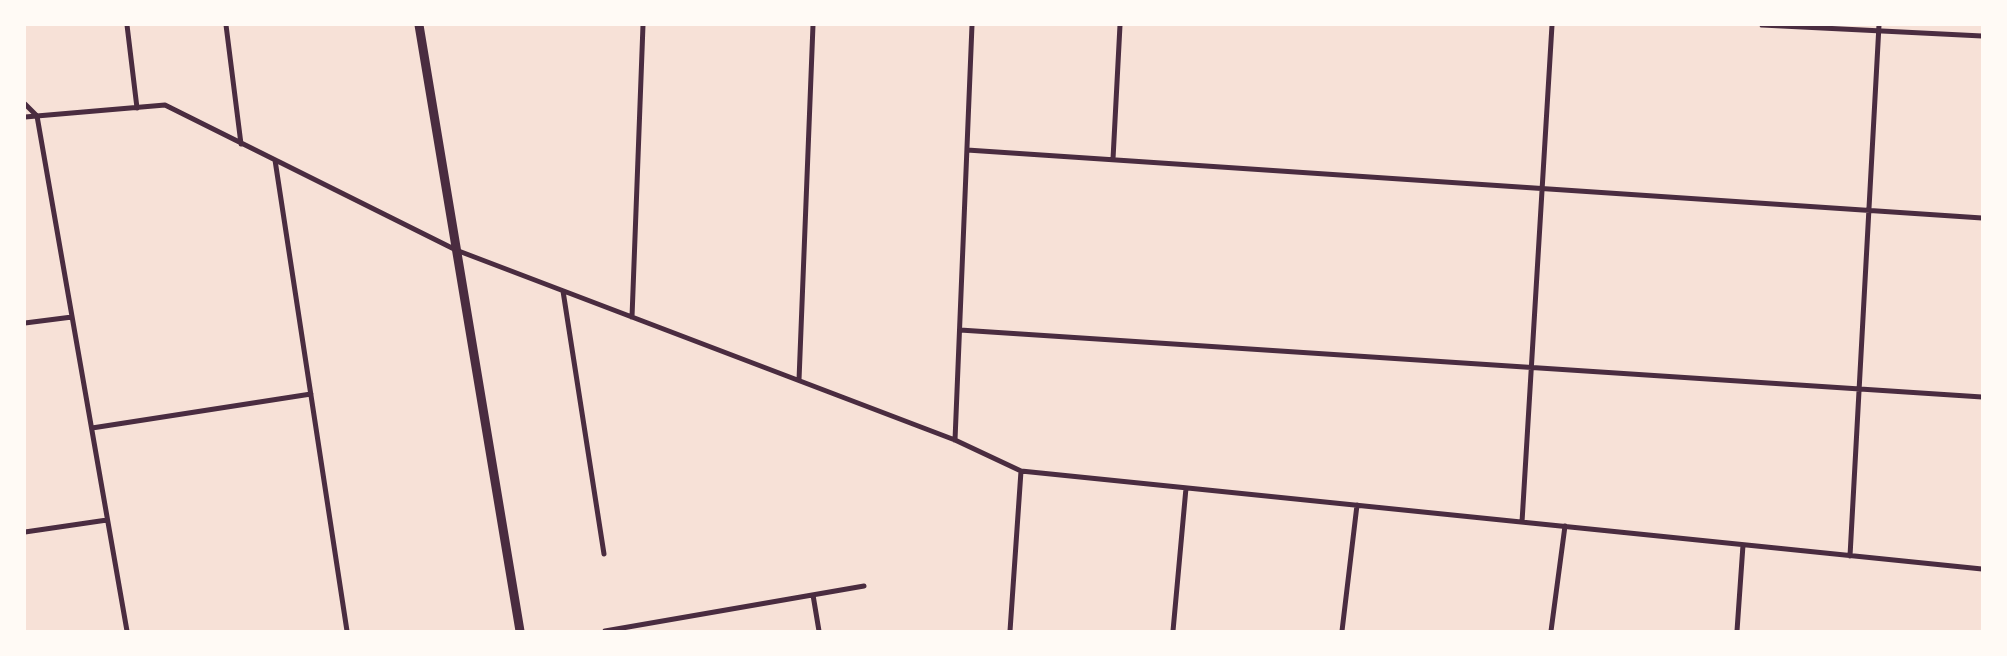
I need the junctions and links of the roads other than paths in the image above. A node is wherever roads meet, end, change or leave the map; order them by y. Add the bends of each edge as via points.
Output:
1 (127, 25) edge
2 (226, 25) edge
3 (419, 25) edge
4 (643, 25) edge
5 (813, 25) edge
6 (972, 25) edge
7 (1120, 25) edge
8 (1552, 25) edge
9 (1762, 25) edge
10 (1878, 28) edge
11 (1982, 36) edge
12 (25, 104) edge
13 (137, 108) junction
14 (37, 116) junction
15 (25, 117) edge
16 (242, 144) junction
17 (967, 150) junction
18 (1113, 159) junction
19 (275, 160) junction
20 (1542, 188) junction
21 (1868, 210) junction
22 (1982, 218) edge
23 (456, 250) junction
24 (563, 291) junction
25 (72, 317) junction
26 (632, 317) junction
27 (25, 323) edge
28 (960, 330) junction
29 (1531, 368) junction
30 (799, 380) junction
31 (1859, 389) junction
32 (311, 394) junction
33 (1982, 397) edge
34 (92, 428) junction
35 (955, 440) junction
36 (1021, 471) junction
37 (1186, 488) junction
38 (1357, 505) junction
39 (107, 520) junction
40 (1522, 522) junction
41 (1565, 526) junction
42 (25, 532) edge
43 (1743, 544) junction
44 (604, 554) dead end
45 (1850, 556) junction
46 (1982, 569) edge
47 (864, 586) dead end
48 (813, 595) junction
49 (127, 631) edge
50 (347, 631) edge
51 (520, 631) edge
52 (605, 631) edge
53 (819, 631) edge
54 (1010, 631) edge
55 (1173, 631) edge
56 (1342, 631) edge
57 (1551, 631) edge
58 (1737, 631) edge

1 - 13 street
2 - 16 street
3 - 23 street
4 - 26 street
5 - 30 street
6 - 17 street
7 - 18 street
8 - 20 street
9 - 10 street
10 - 11 street
10 - 21 street
12 - 14 street
13 - 14 street
13 - 16 street via 165,105
14 - 15 street
14 - 25 street
16 - 19 street
17 - 18 street
17 - 28 street
18 - 20 street
19 - 23 street
19 - 32 street
20 - 21 street
20 - 29 street
21 - 22 street
21 - 31 street
23 - 24 street
23 - 51 street
24 - 26 street
24 - 44 street
25 - 27 street
25 - 34 street
26 - 30 street
28 - 29 street
28 - 35 street
29 - 31 street
29 - 40 street
30 - 35 street
31 - 33 street
31 - 45 street
32 - 34 street
32 - 50 street
34 - 39 street
35 - 36 street
36 - 37 street
36 - 54 street
37 - 38 street
37 - 55 street
38 - 40 street
38 - 56 street
39 - 42 street
39 - 49 street
40 - 41 street
41 - 43 street
41 - 57 street
43 - 45 street
43 - 58 street
45 - 46 street
47 - 48 street
48 - 52 street
48 - 53 street

